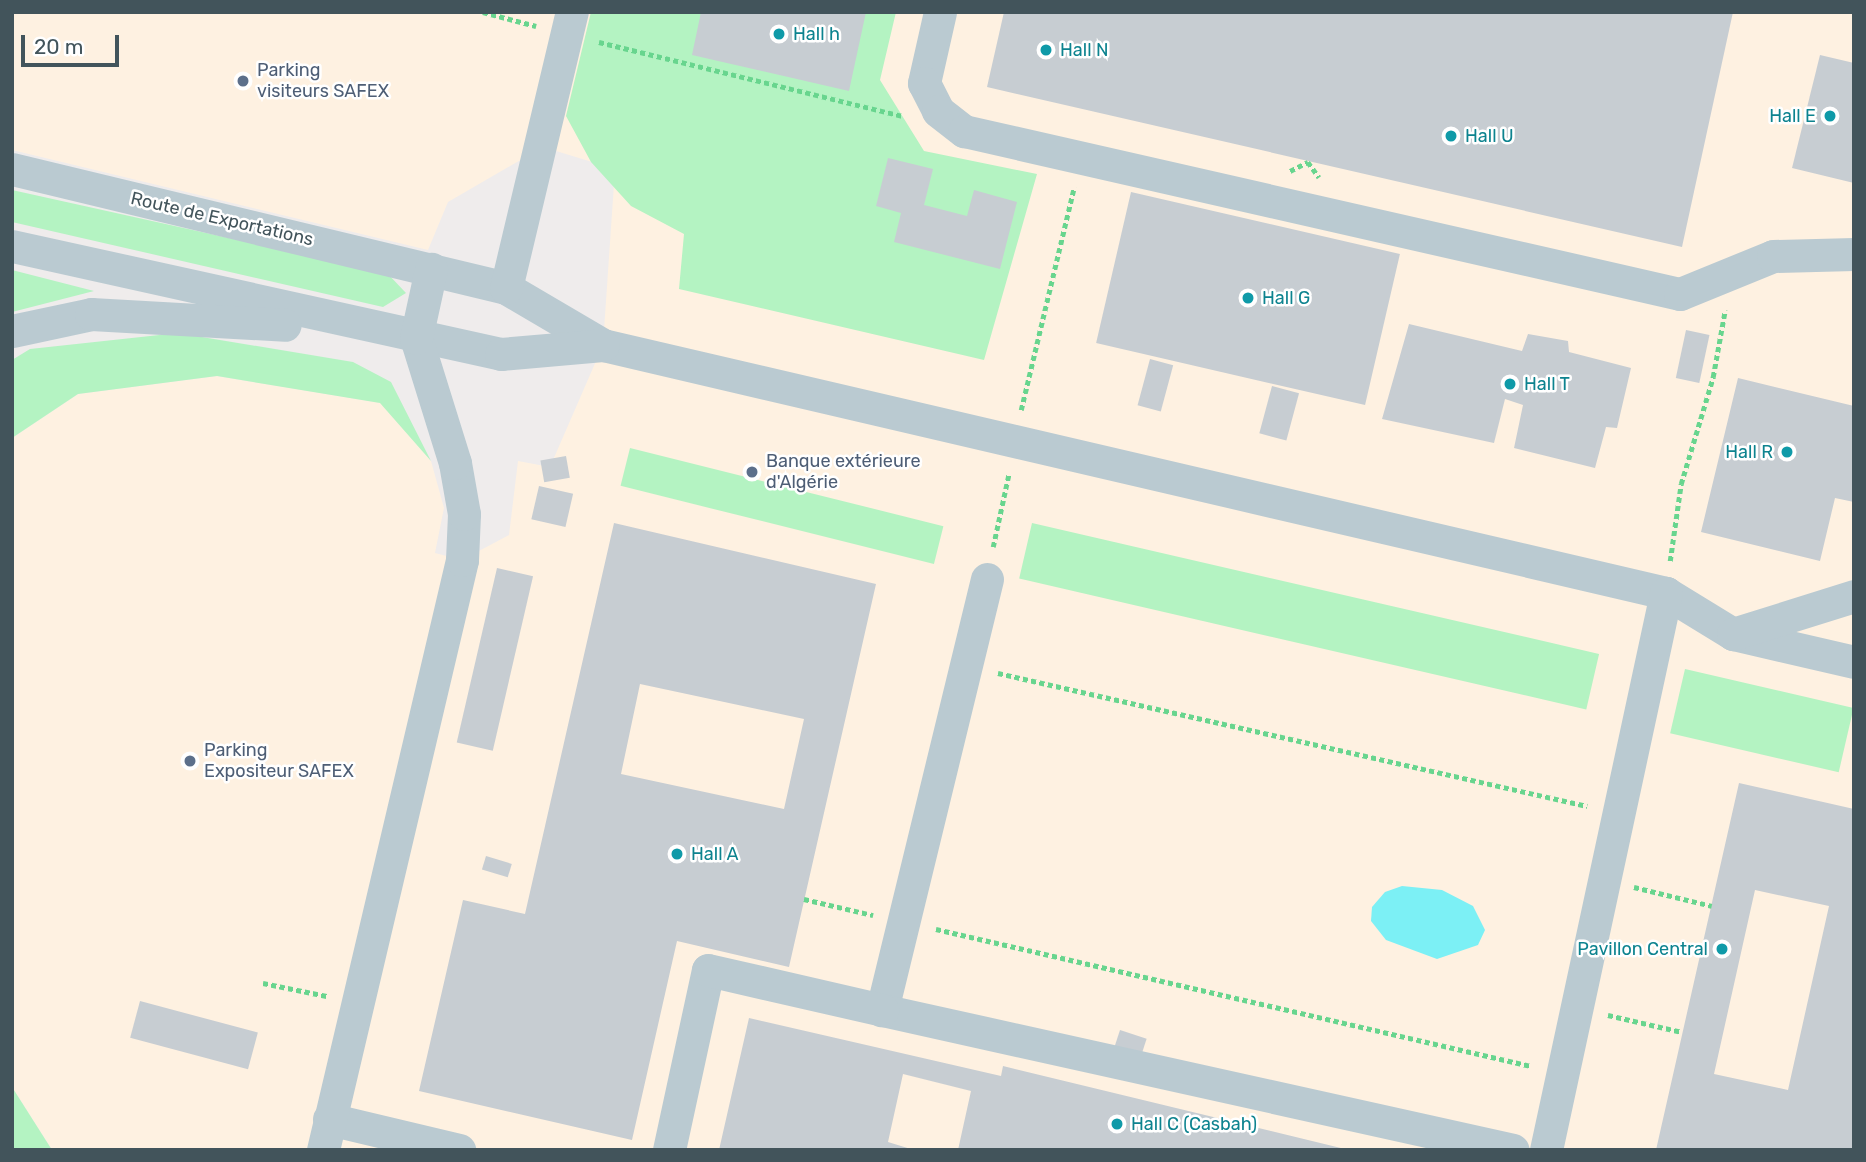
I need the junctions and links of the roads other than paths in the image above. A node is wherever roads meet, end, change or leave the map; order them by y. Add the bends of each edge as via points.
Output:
1 (940, 12) edge
2 (570, 23) edge
3 (12, 169) edge
4 (12, 246) edge
5 (1854, 254) edge
6 (431, 270) junction
7 (506, 288) junction
8 (12, 331) edge
9 (568, 337) junction
10 (416, 338) junction
11 (987, 579) dead end
12 (1666, 593) junction
13 (1850, 599) edge
14 (1733, 634) junction
15 (1854, 662) edge
16 (882, 1010) junction
17 (326, 1135) edge
18 (459, 1150) edge
19 (669, 1150) edge
20 (1513, 1150) edge
21 (1546, 1150) edge

1 - 5 street via 924,83 938,111 964,131 1680,295 1773,256
2 - 7 street
3 - 6 street, Route de Exportations
4 - 10 street
6 - 7 street, Route de Exportations
6 - 10 street
7 - 9 street, Route de Exportations
8 - 10 street via 91,314 147,313
9 - 10 street via 501,354
9 - 12 street, Route de Exportations
10 - 17 street via 456,463 464,514 461,560
11 - 16 street
12 - 14 street, Route de Exportations
12 - 21 street
13 - 14 street
14 - 15 street, Route de Exportations
16 - 19 street via 708,970
16 - 20 street
17 - 18 street

